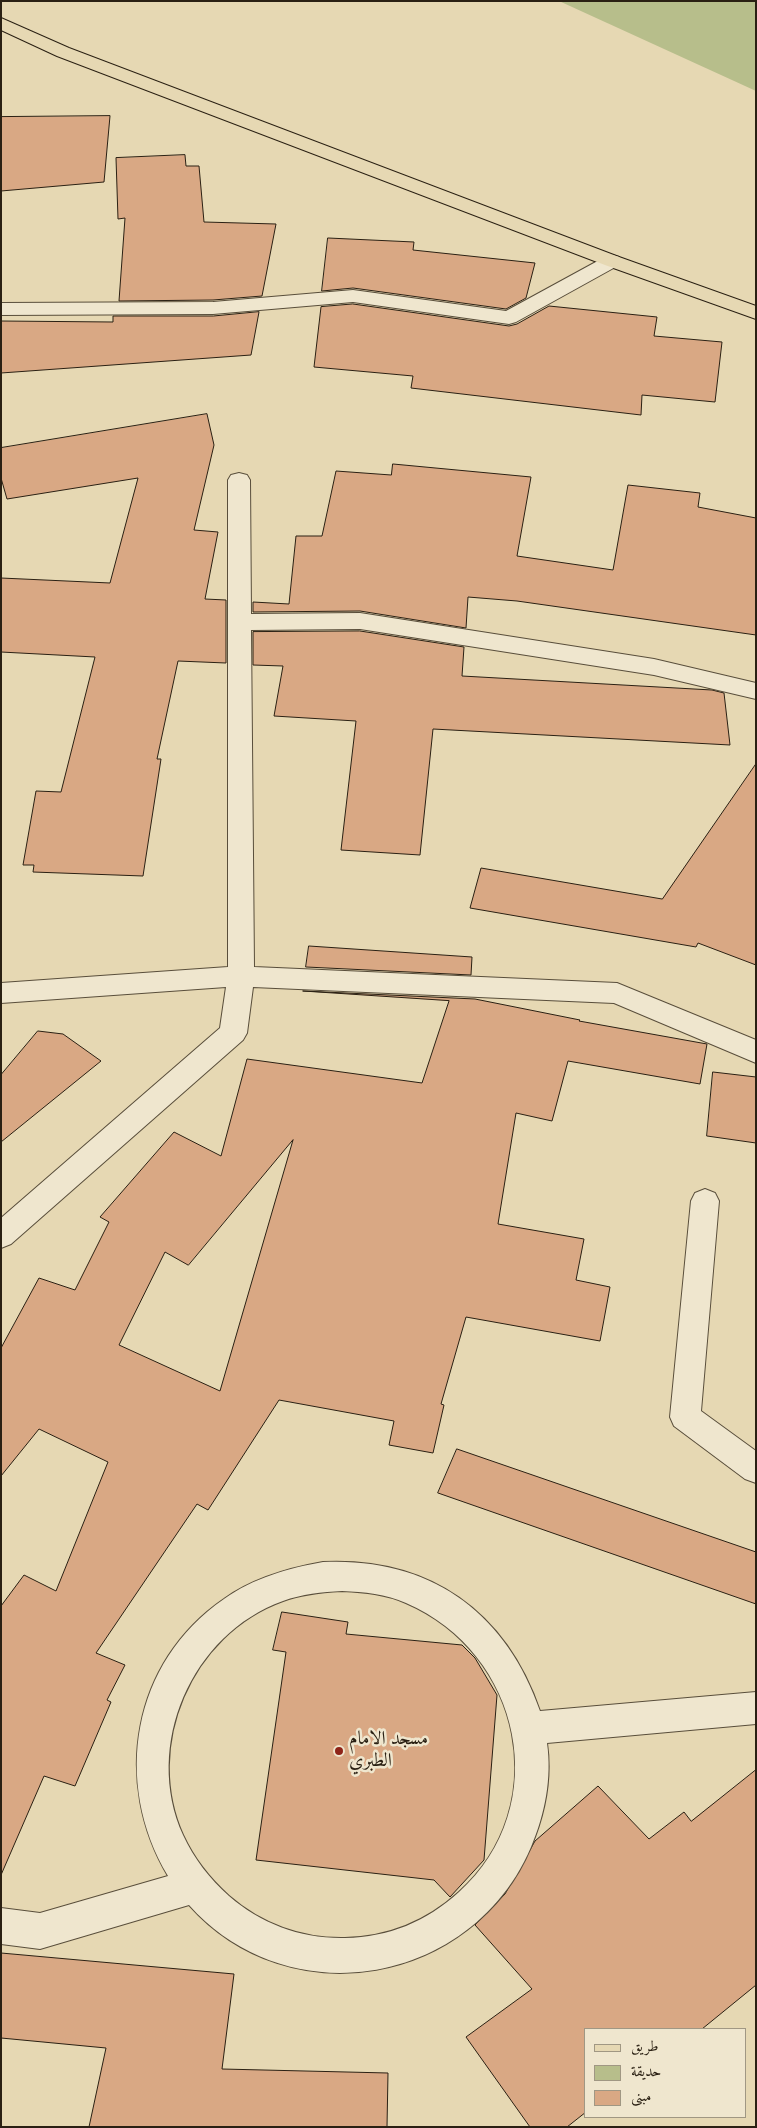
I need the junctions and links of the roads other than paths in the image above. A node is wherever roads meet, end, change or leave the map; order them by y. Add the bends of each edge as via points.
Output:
1 (1, 23) edge
2 (612, 261) junction
3 (1, 309) edge
4 (756, 313) edge
5 (239, 480) dead end
6 (240, 622) junction
7 (756, 691) edge
8 (241, 976) junction
9 (1, 993) edge
10 (756, 1052) edge
11 (705, 1201) dead end
12 (1, 1236) edge
13 (756, 1469) edge
14 (756, 1708) edge
15 (532, 1728) junction
16 (191, 1887) junction
17 (1, 1926) edge

1 - 2 main road via 63,52
2 - 3 street via 509,318 353,296 213,308
2 - 4 main road
5 - 6 street
6 - 7 street via 360,621 654,667
6 - 8 street
8 - 9 street
8 - 10 street via 617,993
8 - 12 street via 232,1033
11 - 13 street via 685,1418
14 - 15 street
15 - 16 street via 537,1772 524,1834 489,1888 436,1929 373,1951 305,1950 242,1928
15 - 16 street via 530,1712 502,1658 459,1615 404,1588 344,1579 282,1588 227,1615 183,1657 155,1712 145,1772 158,1832
16 - 17 street via 40,1931

